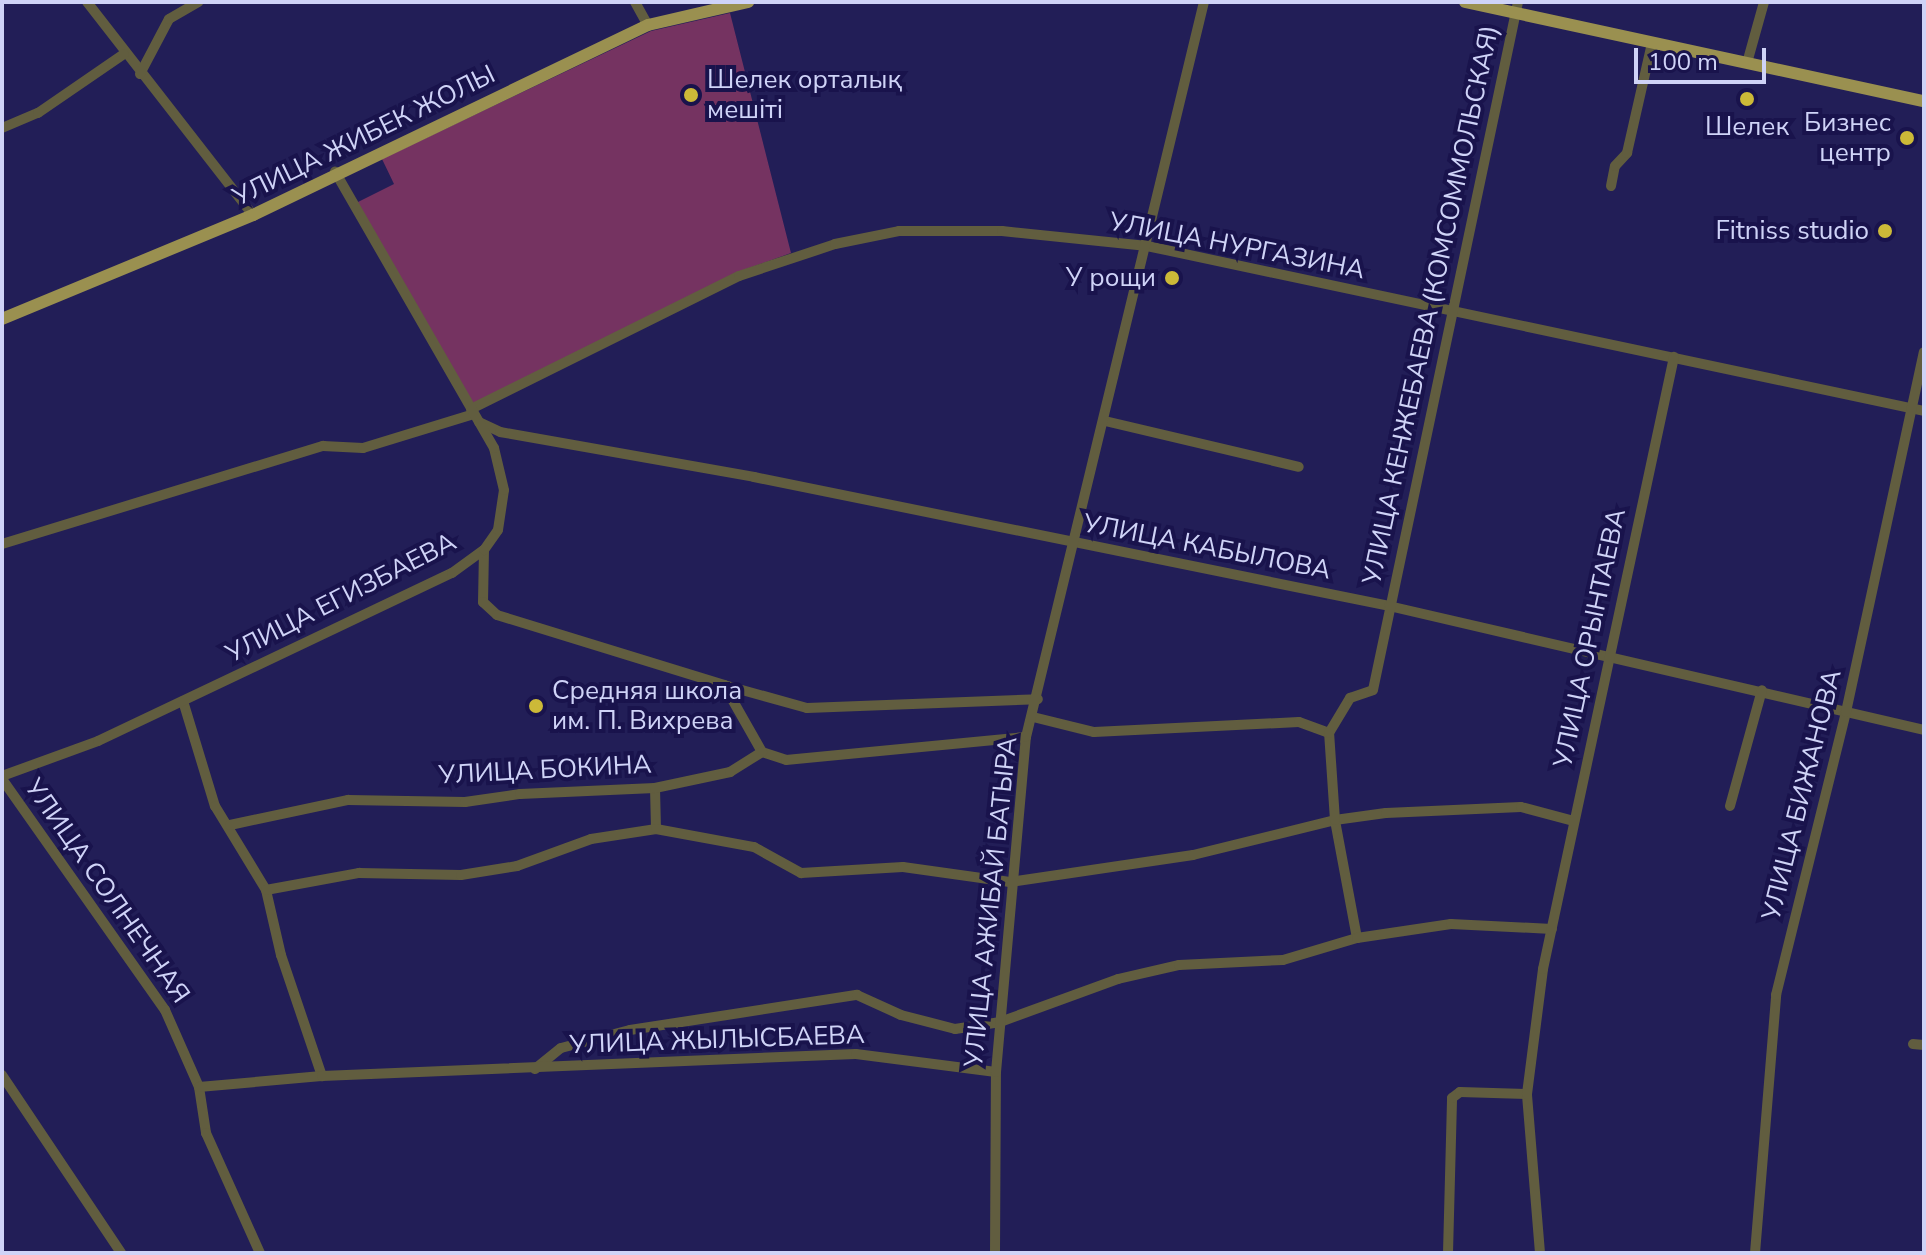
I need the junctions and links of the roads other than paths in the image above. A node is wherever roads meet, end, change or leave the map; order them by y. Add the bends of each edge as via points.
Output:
1 (87, 2) edge
2 (199, 2) edge
3 (635, 2) edge
4 (748, 2) edge
5 (1204, 2) edge
6 (1465, 2) edge
7 (1764, 2) edge
8 (1517, 8) edge
9 (648, 25) junction
10 (1652, 43) junction
11 (124, 54) junction
12 (1747, 63) junction
13 (140, 74) junction
14 (1924, 101) edge
15 (2, 128) edge
16 (335, 172) junction
17 (1611, 186) dead end
18 (253, 215) junction
19 (1147, 246) junction
20 (1451, 311) junction
21 (2, 319) edge
22 (1924, 352) edge
23 (1674, 357) junction
24 (1912, 408) junction
25 (1924, 411) edge
26 (475, 415) junction
27 (1105, 421) junction
28 (1299, 467) dead end
29 (2, 544) edge
30 (1076, 544) junction
31 (484, 550) junction
32 (1389, 606) junction
33 (1608, 653) junction
34 (724, 685) junction
35 (1762, 690) junction
36 (1038, 699) junction
37 (183, 701) junction
38 (1846, 712) junction
39 (1033, 717) junction
40 (1924, 730) edge
41 (1329, 733) junction
42 (1026, 737) junction
43 (762, 752) junction
44 (2, 777) edge
45 (655, 788) junction
46 (1730, 806) dead end
47 (1335, 820) junction
48 (1574, 821) junction
49 (230, 825) junction
50 (656, 829) junction
51 (1010, 882) junction
52 (266, 890) junction
53 (1552, 929) junction
54 (1357, 938) junction
55 (1000, 1022) junction
56 (535, 1069) junction
57 (996, 1072) junction
58 (2, 1075) edge
59 (322, 1076) junction
60 (199, 1087) junction
61 (1527, 1094) junction
62 (121, 1253) edge
63 (260, 1253) edge
64 (995, 1253) edge
65 (1448, 1253) edge
66 (1540, 1253) edge
67 (1755, 1253) edge

1 - 11 street
2 - 13 street via 169,19
3 - 9 street
4 - 9 main road, УЛИЦА ЖИБЕК ЖОЛЫ
5 - 19 street, УЛИЦА АЖИБАЙ БАТЫРА
6 - 8 main road
7 - 12 street
8 - 10 main road
8 - 20 street, УЛИЦА КЕНЖЕБАЕВА (КОМСОММОЛЬСКАЯ)
9 - 16 main road, УЛИЦА ЖИБЕК ЖОЛЫ
10 - 12 main road
10 - 17 street via 1627,153 1615,166
11 - 13 street
11 - 15 street via 38,113
12 - 14 main road
13 - 18 street
16 - 18 main road, УЛИЦА ЖИБЕК ЖОЛЫ
16 - 26 street, УЛИЦА ЕГИЗБАЕВА
18 - 21 main road, УЛИЦА ЖИБЕК ЖОЛЫ
19 - 20 street, УЛИЦА НУРГАЗИНА
19 - 26 street, УЛИЦА НУРГАЗИНА via 1002,231 899,231 835,244 739,276
19 - 27 street, УЛИЦА АЖИБАЙ БАТЫРА
20 - 23 street, УЛИЦА НУРГАЗИНА
20 - 32 street, УЛИЦА КЕНЖЕБАЕВА (КОМСОММОЛЬСКАЯ)
22 - 24 street, УЛИЦА БИЖАНОВА
23 - 24 street, УЛИЦА НУРГАЗИНА
23 - 33 street, УЛИЦА ОРЫНТАЕВА
24 - 25 street, УЛИЦА НУРГАЗИНА
24 - 38 street, УЛИЦА БИЖАНОВА
26 - 29 street, УЛИЦА НУРГАЗИНА via 363,448 323,446
26 - 30 street, УЛИЦА КАБЫЛОВА via 500,432 754,477
26 - 31 street, УЛИЦА ЕГИЗБАЕВА via 497,458 504,490 498,530
27 - 28 street
27 - 30 street, УЛИЦА АЖИБАЙ БАТЫРА
30 - 32 street, УЛИЦА КАБЫЛОВА
30 - 36 street, УЛИЦА АЖИБАЙ БАТЫРА
31 - 34 street via 483,602 497,615
31 - 37 street, УЛИЦА ЕГИЗБАЕВА via 452,573
32 - 33 street, УЛИЦА КАБЫЛОВА
32 - 41 street, УЛИЦА КЕНЖЕБАЕВА (КОМСОММОЛЬСКАЯ) via 1373,690 1350,698
33 - 35 street, УЛИЦА КАБЫЛОВА
33 - 48 street, УЛИЦА ОРЫНТАЕВА
34 - 36 street via 807,708
34 - 43 street
35 - 38 street, УЛИЦА КАБЫЛОВА
35 - 46 street
36 - 39 street, УЛИЦА АЖИБАЙ БАТЫРА
37 - 44 street, УЛИЦА ЕГИЗБАЕВА
37 - 49 street via 215,806
38 - 40 street, УЛИЦА КАБЫЛОВА
38 - 67 street, УЛИЦА БИЖАНОВА via 1776,995
39 - 41 street via 1094,732 1299,722
39 - 42 street, УЛИЦА АЖИБАЙ БАТЫРА
41 - 47 street
42 - 43 street via 824,759 786,760
42 - 51 street, УЛИЦА АЖИБАЙ БАТЫРА
43 - 45 street, УЛИЦА БОКИНА via 730,772
44 - 60 street, УЛИЦА СОЛНЕЧНАЯ via 149,983
45 - 49 street, УЛИЦА БОКИНА via 465,802 348,800
45 - 50 street
47 - 48 street via 1521,807
47 - 51 street via 1193,855
47 - 54 street
48 - 53 street, УЛИЦА ОРЫНТАЕВА
49 - 52 street
50 - 51 street via 759,849 801,873 903,867
50 - 52 street via 591,839 517,866 461,875 359,873
51 - 55 street, УЛИЦА АЖИБАЙ БАТЫРА
52 - 59 street via 281,955
53 - 54 street, УЛИЦА ЖЫЛЫСБАЕВА via 1451,924
53 - 61 street, УЛИЦА ОРЫНТАЕВА
54 - 55 street, УЛИЦА ЖЫЛЫСБАЕВА via 1283,960 1179,965 1133,975
55 - 56 street, УЛИЦА ЖЫЛЫСБАЕВА via 955,1029 901,1015 857,995 630,1030 561,1048
55 - 57 street, УЛИЦА АЖИБАЙ БАТЫРА
56 - 57 street, УЛИЦА ЖЫЛЫСБАЕВА via 856,1054
56 - 59 street, УЛИЦА ЖЫЛЫСБАЕВА
57 - 64 street, УЛИЦА АЖИБАЙ БАТЫРА
58 - 62 street
59 - 60 street, УЛИЦА ЖЫЛЫСБАЕВА
60 - 63 street, УЛИЦА СОЛНЕЧНАЯ via 206,1133
61 - 65 street via 1460,1092 1452,1098
61 - 66 street, УЛИЦА ОРЫНТАЕВА

